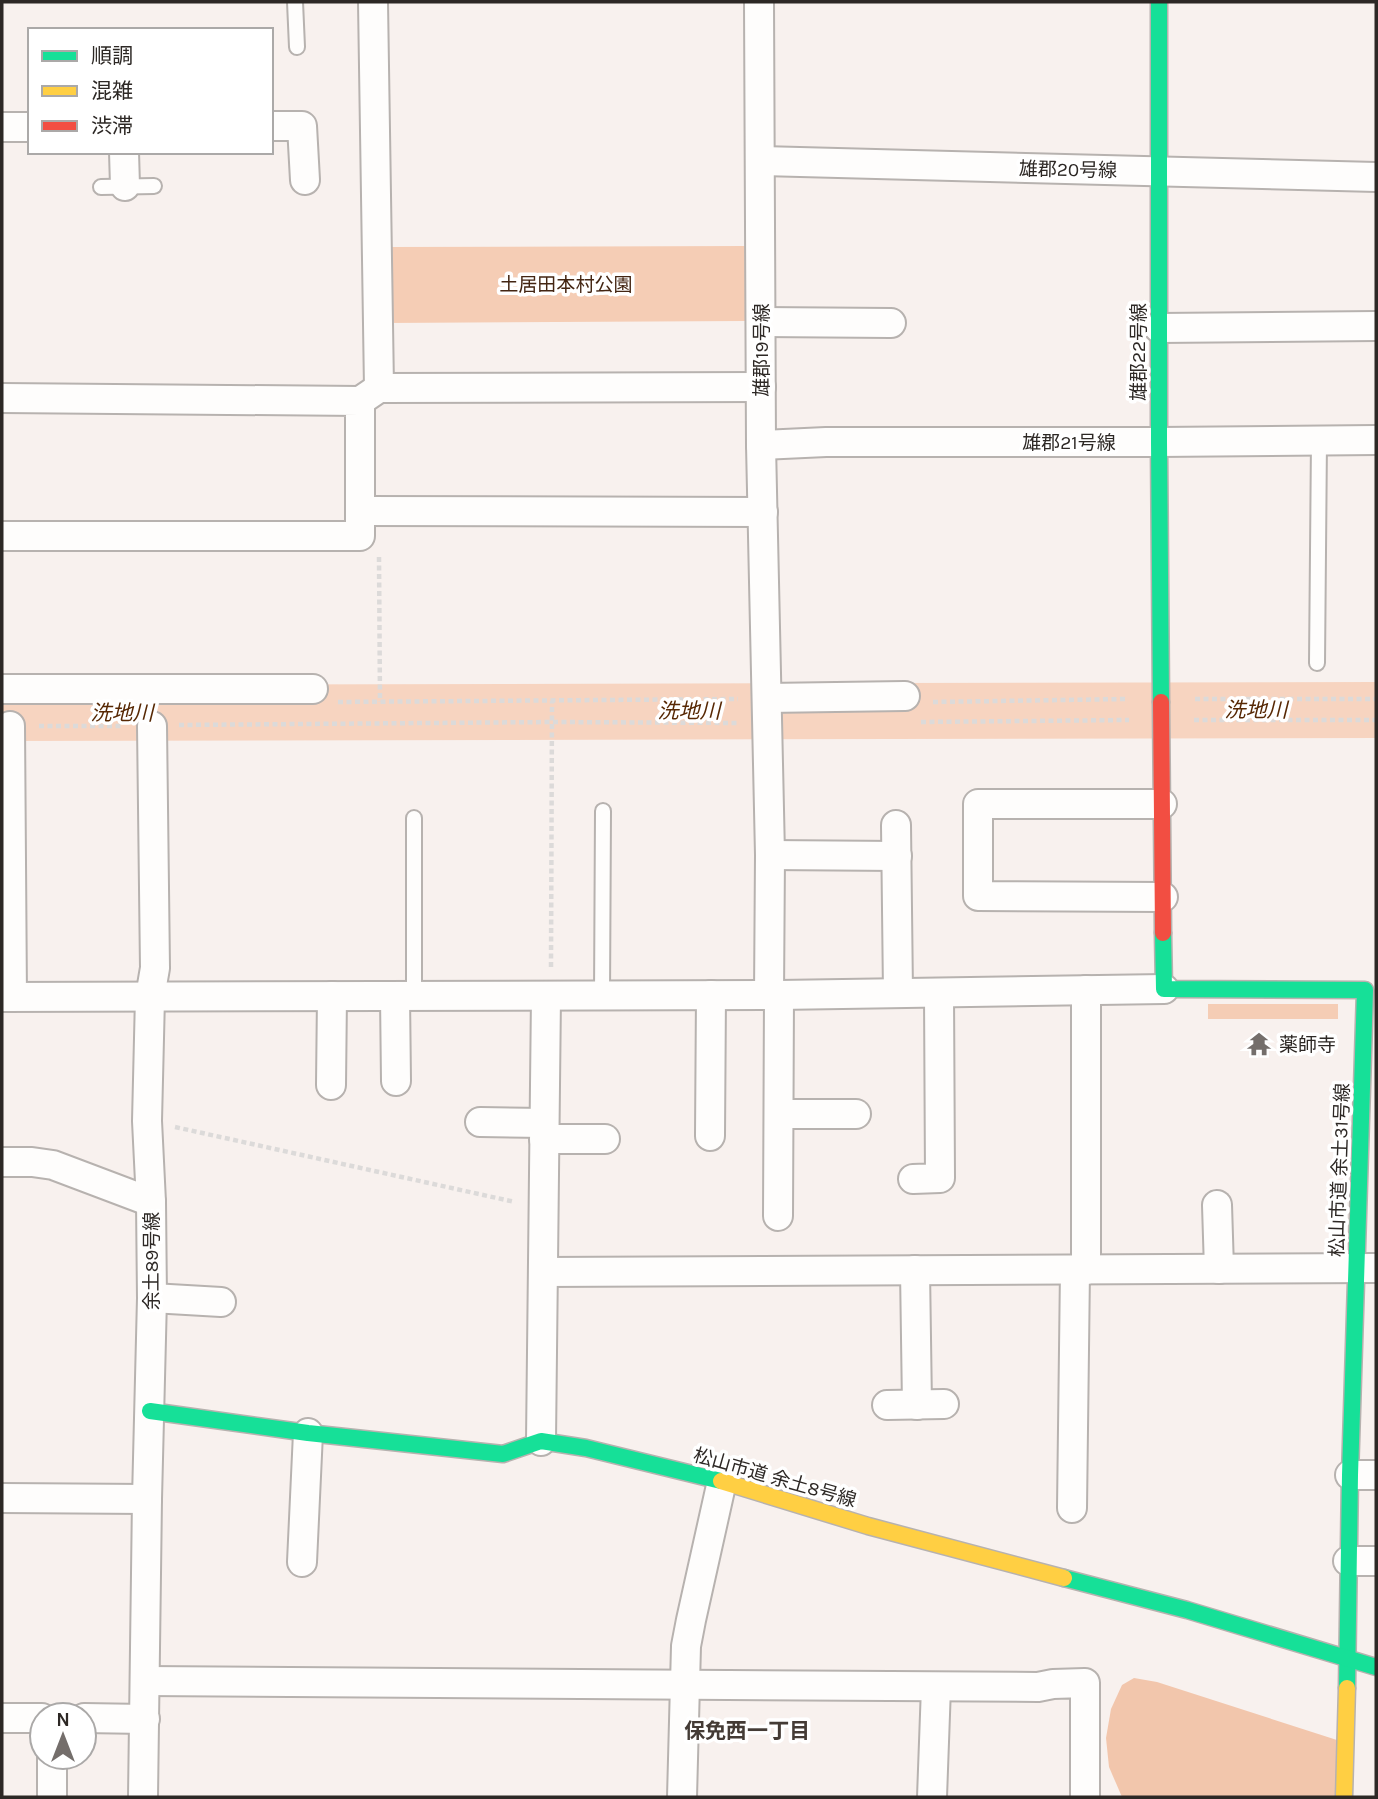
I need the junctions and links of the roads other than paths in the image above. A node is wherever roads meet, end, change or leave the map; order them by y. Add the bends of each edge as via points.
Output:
1 (295, 2) edge
2 (373, 2) edge
3 (759, 2) edge
4 (1159, 2) edge
5 (297, 47) dead end
6 (273, 126) edge
7 (2, 127) edge
8 (28, 127) edge
9 (123, 154) edge
10 (760, 161) junction
11 (1159, 171) junction
12 (1376, 177) edge
13 (305, 180) dead end
14 (113, 186) joint
15 (154, 186) dead end
16 (761, 322) junction
17 (891, 323) dead end
18 (1376, 326) edge
19 (1159, 328) junction
20 (761, 387) junction
21 (369, 395) junction
22 (2, 398) edge
23 (1319, 440) junction
24 (1376, 440) edge
25 (1159, 442) junction
26 (761, 444) junction
27 (763, 512) junction
28 (360, 524) junction
29 (2, 536) edge
30 (1317, 663) dead end
31 (2, 689) edge
32 (320, 696) road end
33 (905, 696) dead end
34 (767, 711) junction
35 (10, 726) road end
36 (152, 726) road end
37 (1162, 804) junction
38 (603, 811) dead end
39 (414, 818) dead end
40 (896, 825) dead end
41 (770, 855) junction
42 (897, 856) junction
43 (1163, 898) junction
44 (1164, 989) junction
45 (1086, 990) junction
46 (1371, 990) edge
47 (898, 993) junction
48 (939, 993) junction
49 (711, 995) junction
50 (774, 995) junction
51 (332, 996) junction
52 (405, 996) junction
53 (548, 996) junction
54 (602, 996) junction
55 (7, 997) edge
56 (150, 997) junction
57 (396, 1081) dead end
58 (331, 1086) dead end
59 (779, 1114) junction
60 (856, 1114) dead end
61 (1369, 1118) edge
62 (480, 1122) dead end
63 (544, 1131) junction
64 (710, 1136) dead end
65 (605, 1139) dead end
66 (2, 1161) edge
67 (913, 1179) dead end
68 (151, 1202) junction
69 (786, 1205) dead end
70 (1217, 1205) dead end
71 (1367, 1268) edge
72 (1219, 1269) junction
73 (915, 1270) junction
74 (1081, 1270) junction
75 (543, 1272) junction
76 (152, 1298) junction
77 (221, 1301) dead end
78 (887, 1405) dead end
79 (150, 1411) junction
80 (308, 1433) junction
81 (541, 1441) junction
82 (1363, 1475) edge
83 (722, 1481) junction
84 (2, 1498) edge
85 (147, 1499) junction
86 (1072, 1508) dead end
87 (1348, 1561) junction
88 (1376, 1561) edge
89 (302, 1562) dead end
90 (1348, 1660) junction
91 (1376, 1667) edge
92 (145, 1681) junction
93 (685, 1685) junction
94 (936, 1687) junction
95 (2, 1718) edge
96 (28, 1718) edge
97 (98, 1718) edge
98 (145, 1718) junction
99 (52, 1771) edge
100 (52, 1797) edge
101 (143, 1797) edge
102 (682, 1797) edge
103 (932, 1797) edge
104 (1085, 1797) edge
105 (1344, 1797) edge

1 - 5 lane
2 - 21 street
3 - 10 street, 雄郡19号線
4 - 11 street, 雄郡22号線
6 - 13 street via 302,126
7 - 8 street
9 - 14 street
10 - 11 street, 雄郡20号線
10 - 16 street, 雄郡19号線
11 - 12 street, 雄郡20号線
11 - 19 street, 雄郡22号線
14 - 15 lane
16 - 17 street
16 - 20 street, 雄郡19号線
18 - 19 street
19 - 25 street, 雄郡22号線
20 - 21 street
20 - 26 street, 雄郡19号線
21 - 22 street
21 - 28 street
23 - 24 street, 雄郡21号線
23 - 25 street, 雄郡21号線
23 - 30 lane
25 - 26 street, 雄郡21号線
25 - 37 street, 雄郡22号線
26 - 27 street, 雄郡19号線
27 - 28 street
27 - 34 street, 雄郡19号線
28 - 29 street
31 - 32 street
33 - 34 street
34 - 41 street, 雄郡19号線
35 - 55 street
36 - 56 street, 余土89号線 via 155,968
37 - 43 street
37 - 43 street via 978,804 978,897
38 - 54 lane
39 - 52 lane
40 - 42 street
41 - 42 street
41 - 50 street, 雄郡19号線
42 - 47 street
43 - 44 street
44 - 45 street
44 - 46 street, 松山市道 余土31号線
45 - 48 street
45 - 74 street
46 - 61 street, 松山市道 余土31号線
47 - 48 street
47 - 50 street
48 - 67 street via 940,1178
49 - 50 street
49 - 54 street
49 - 64 street
50 - 59 street, 雄郡19号線
51 - 52 street
51 - 56 street
51 - 58 street
52 - 53 street
52 - 57 street
53 - 54 street
53 - 63 street
55 - 56 street
56 - 68 street, 余土89号線 via 147,1121
59 - 60 street
59 - 69 street, 雄郡19号線
61 - 71 street, 松山市道 余土31号線
62 - 63 street
63 - 65 street
63 - 75 street
66 - 68 street via 53,1165
68 - 76 street, 余土89号線
70 - 72 street
71 - 72 street
71 - 82 street, 松山市道 余土31号線
72 - 74 street
73 - 74 street
73 - 75 street
73 - 78 street via 931,1404
74 - 86 street
75 - 81 street
76 - 77 street
76 - 79 street, 余土89号線
79 - 80 street, 松山市道 余土8号線
79 - 85 street, 余土89号線
80 - 81 street, 松山市道 余土8号線 via 503,1454
80 - 89 street
81 - 83 street, 松山市道 余土8号線
82 - 87 street, 松山市道 余土31号線
83 - 90 street, 松山市道 余土8号線 via 868,1526 1187,1610
83 - 93 street via 686,1646
84 - 85 street
85 - 92 street, 余土89号線
87 - 88 street
87 - 90 street, 松山市道 余土31号線
90 - 91 street, 松山市道 余土8号線
90 - 105 street, 松山市道 余土31号線
92 - 93 street
92 - 98 street, 余土89号線
93 - 94 street
93 - 102 street
94 - 103 street via 948,1747
94 - 104 street via 1085,1683
95 - 96 street
97 - 98 street
98 - 101 street, 余土89号線
99 - 100 street

